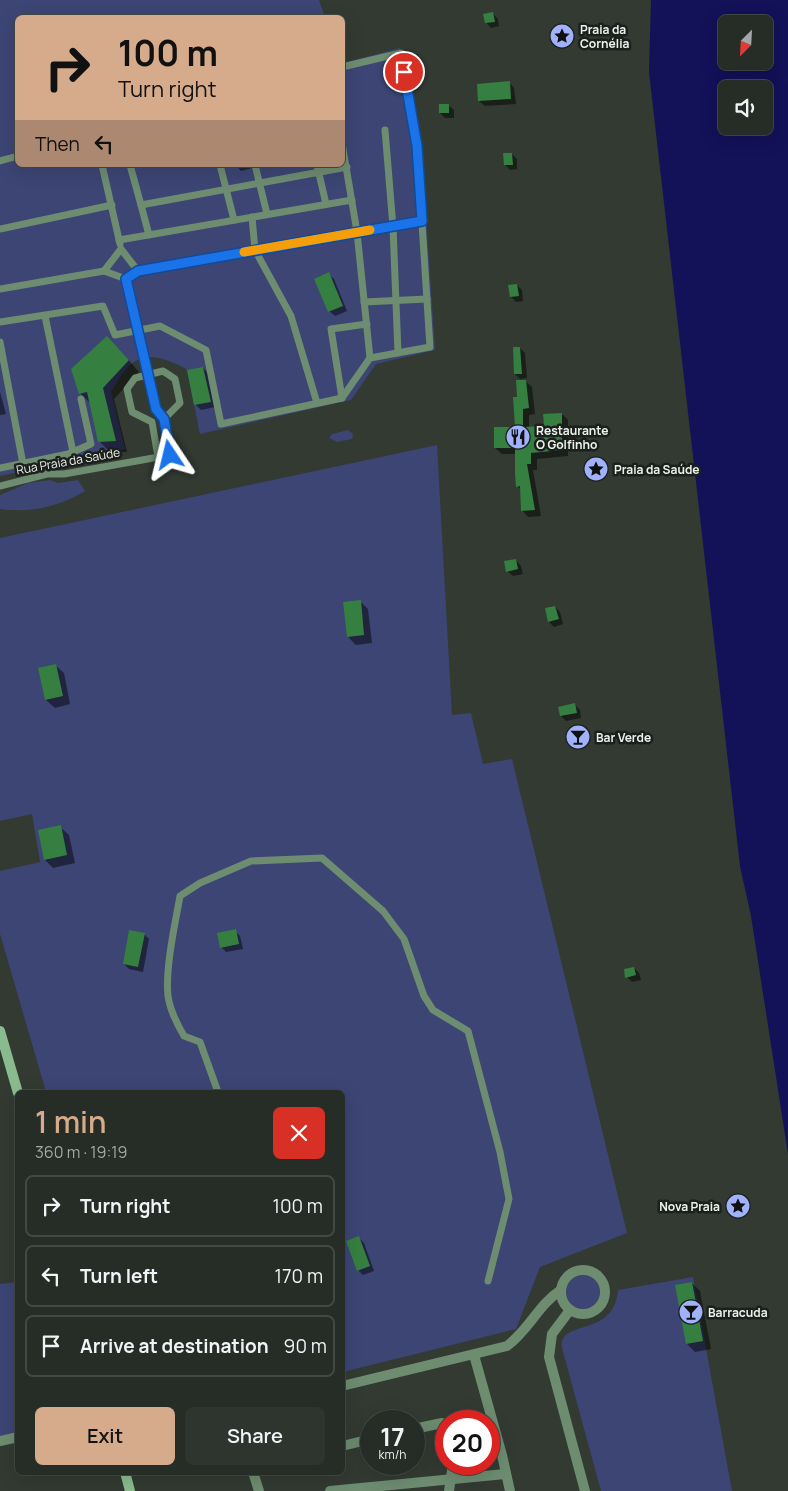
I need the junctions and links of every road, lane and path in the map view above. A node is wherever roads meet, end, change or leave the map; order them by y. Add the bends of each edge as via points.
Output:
1 (345, 66) edge
2 (385, 130) dead end
3 (15, 157) edge
4 (345, 157) edge
5 (0, 161) edge
6 (102, 167) edge
7 (131, 167) edge
8 (221, 167) edge
9 (256, 167) edge
10 (347, 167) junction
11 (317, 169) edge
12 (260, 183) junction
13 (227, 188) junction
14 (352, 200) junction
15 (326, 204) junction
16 (112, 205) junction
17 (141, 205) junction
18 (267, 214) junction
19 (252, 217) junction
20 (234, 220) junction
21 (422, 221) junction
22 (393, 227) junction
23 (0, 229) edge
24 (357, 232) junction
25 (149, 235) junction
26 (119, 240) junction
27 (122, 249) junction
28 (255, 250) junction
29 (104, 271) junction
30 (138, 271) junction
31 (126, 279) junction
32 (0, 289) edge
33 (427, 299) junction
34 (396, 300) junction
35 (364, 302) junction
36 (45, 316) junction
37 (0, 322) edge
38 (367, 324) junction
39 (138, 330) junction
40 (0, 342) edge
41 (398, 353) junction
42 (370, 358) junction
43 (148, 375) junction
44 (342, 398) junction
45 (81, 399) dead end
46 (317, 403) junction
47 (156, 409) junction
48 (164, 419) junction
49 (152, 422) junction
50 (73, 452) junction
51 (158, 457) junction
52 (23, 464) junction
53 (0, 468) edge
54 (0, 486) edge
55 (0, 1031) edge
56 (17, 1090) edge
57 (217, 1090) edge
58 (488, 1281) dead end
59 (561, 1290) junction
60 (570, 1310) junction
61 (474, 1356) junction
62 (345, 1385) edge
63 (15, 1438) edge
64 (0, 1440) edge
65 (360, 1442) edge
66 (345, 1445) edge
67 (505, 1474) junction
68 (126, 1475) edge
69 (254, 1475) edge
70 (452, 1475) edge
71 (452, 1478) junction
72 (130, 1491) edge
73 (259, 1491) edge
74 (330, 1491) edge
75 (449, 1491) edge
76 (510, 1491) edge
77 (585, 1491) edge

1 - 21 lane via 401,53 417,146
2 - 22 lane
3 - 5 lane
4 - 10 lane
6 - 16 lane
7 - 17 lane
8 - 13 lane
9 - 12 lane
10 - 11 lane
10 - 14 lane
11 - 12 lane
11 - 15 lane
12 - 13 lane
12 - 18 lane
13 - 17 lane
13 - 20 lane
14 - 15 lane
14 - 24 lane
15 - 18 lane
16 - 23 lane
16 - 26 lane
17 - 25 lane
18 - 19 lane
19 - 20 lane
19 - 28 lane
20 - 25 lane
21 - 22 lane
21 - 33 lane
22 - 24 lane
22 - 34 lane
24 - 28 lane
24 - 35 lane
25 - 26 lane
26 - 27 lane
27 - 29 lane
27 - 30 lane
28 - 30 lane
28 - 46 lane via 291,316
29 - 31 lane
29 - 32 lane
30 - 31 lane
31 - 39 lane
33 - 34 lane
33 - 41 lane via 430,347
34 - 35 lane
34 - 41 lane
35 - 38 lane
36 - 37 lane
36 - 39 lane via 103,306 115,335
36 - 50 lane
38 - 42 lane
38 - 44 lane via 331,329
39 - 43 lane
39 - 46 lane via 160,326 206,350 221,424
40 - 52 lane
41 - 42 lane
42 - 44 lane
43 - 47 lane
43 - 48 lane via 163,371 176,379 180,403
43 - 49 lane via 135,378 127,389 132,412
44 - 46 lane
45 - 50 lane via 92,444
47 - 48 lane
47 - 49 lane
48 - 51 lane, Rua Praia da Saúde via 170,455
49 - 51 lane
50 - 52 lane
51 - 54 lane, Rua Praia da Saúde via 64,474 47,474
52 - 53 lane
55 - 56 main road
57 - 58 lane via 200,1042 184,1036 174,1019 168,996 173,932 180,896 200,883 251,861 322,858 382,911 404,939 424,996 433,1010 468,1031 509,1199
59 - 60 street via 563,1301
59 - 60 street via 566,1277 578,1270 597,1274 605,1286 604,1299 596,1310 583,1314
59 - 61 street via 546,1301 513,1341
60 - 77 street via 552,1334 549,1357
61 - 62 street
61 - 67 street
63 - 64 street
65 - 66 street
67 - 71 street
67 - 76 street
68 - 72 main road
69 - 73 street
70 - 71 street
71 - 74 street
71 - 75 street

